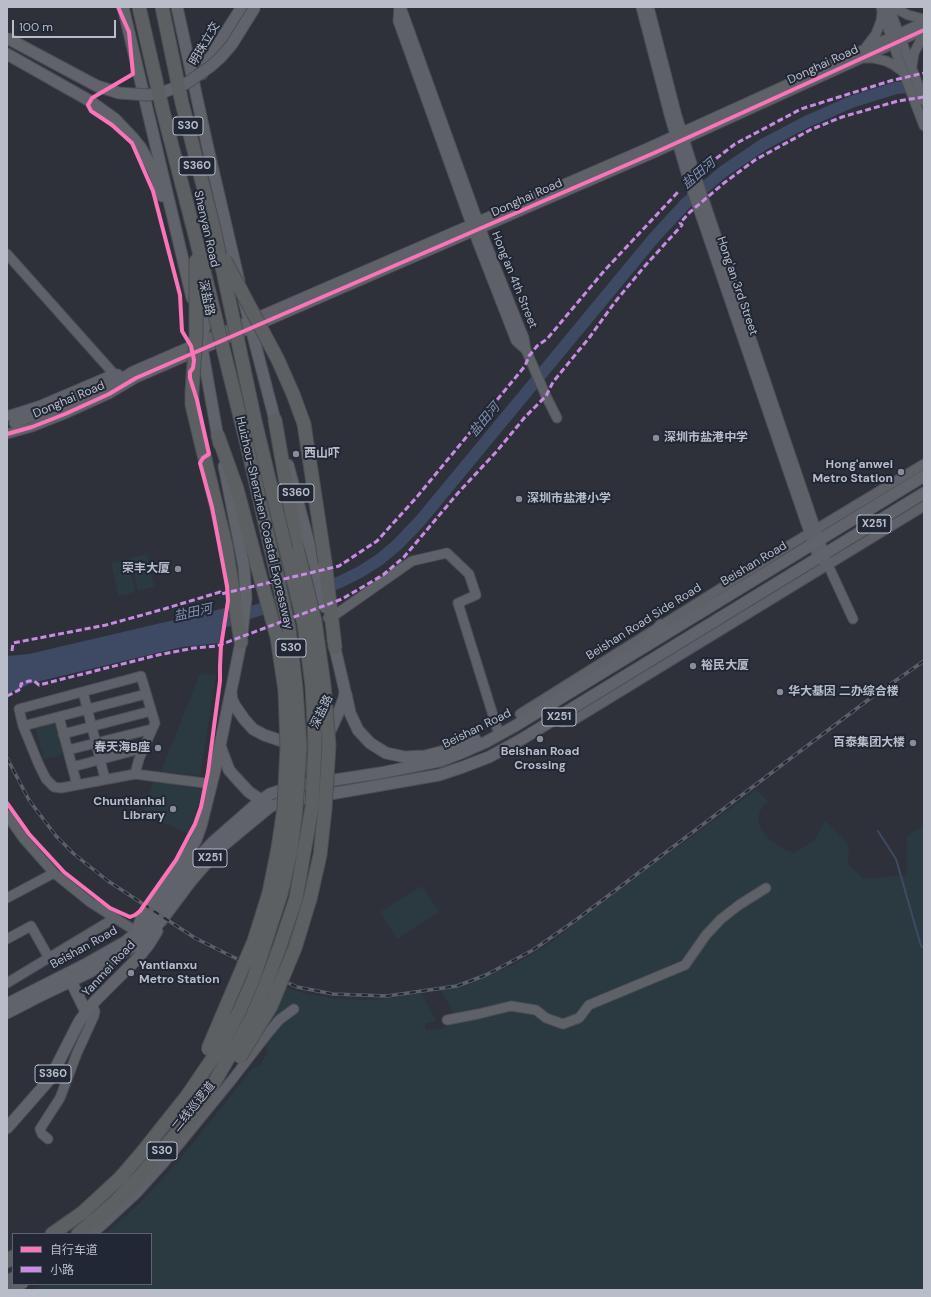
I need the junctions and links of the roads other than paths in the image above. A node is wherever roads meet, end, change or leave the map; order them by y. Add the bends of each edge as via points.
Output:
1 (123, 7) edge
2 (140, 7) edge
3 (161, 7) edge
4 (177, 7) edge
5 (242, 7) edge
6 (254, 7) edge
7 (400, 7) edge
8 (641, 7) edge
9 (649, 7) edge
10 (894, 7) edge
11 (884, 8) edge
12 (924, 21) edge
13 (924, 30) edge
14 (924, 34) edge
15 (7, 38) edge
16 (896, 39) junction
17 (7, 54) edge
18 (861, 54) junction
19 (910, 76) junction
20 (919, 102) edge
21 (924, 126) edge
22 (680, 137) junction
23 (207, 144) junction
24 (476, 226) junction
25 (196, 239) junction
26 (217, 244) junction
27 (7, 254) edge
28 (188, 280) junction
29 (249, 325) junction
30 (202, 345) junction
31 (114, 374) junction
32 (134, 375) junction
33 (7, 416) edge
34 (557, 418) dead end
35 (275, 420) junction
36 (14, 423) dead end
37 (7, 434) edge
38 (218, 436) junction
39 (924, 464) edge
40 (924, 476) edge
41 (924, 493) edge
42 (924, 506) edge
43 (814, 536) junction
44 (823, 559) junction
45 (322, 567) junction
46 (241, 599) junction
47 (329, 616) junction
48 (853, 620) dead end
49 (662, 625) junction
50 (242, 642) joint
51 (335, 647) joint
52 (640, 649) junction
53 (231, 691) junction
54 (345, 691) junction
55 (83, 692) junction
56 (146, 694) junction
57 (565, 695) junction
58 (87, 710) junction
59 (151, 711) junction
60 (520, 714) junction
61 (59, 717) junction
62 (24, 726) junction
63 (91, 727) junction
64 (497, 728) junction
65 (152, 729) junction
66 (63, 734) junction
67 (326, 736) junction
68 (96, 743) junction
69 (220, 745) junction
70 (144, 748) junction
71 (68, 750) junction
72 (100, 759) junction
73 (72, 767) junction
74 (135, 774) junction
75 (105, 779) junction
76 (212, 784) junction
77 (77, 785) junction
78 (289, 788) junction
79 (261, 800) junction
80 (271, 806) junction
81 (7, 815) edge
82 (187, 856) junction
83 (54, 872) junction
84 (174, 888) junction
85 (766, 888) dead end
86 (7, 898) edge
87 (115, 918) junction
88 (161, 921) junction
89 (137, 932) junction
90 (7, 939) edge
91 (50, 958) junction
92 (69, 977) junction
93 (7, 983) edge
94 (7, 1004) edge
95 (89, 1009) junction
96 (294, 1009) dead end
97 (7, 1013) edge
98 (447, 1020) dead end
99 (212, 1050) junction
100 (235, 1056) junction
101 (7, 1128) edge
102 (48, 1139) dead end
103 (53, 1233) edge
104 (79, 1233) edge
105 (93, 1233) edge

1 - 28 main road, 深盐路 / S360
2 - 25 highway, Huizhou-Shenzhen Coastal Expressway / S30, bridge via 163,111
2 - 30 main road, Shenyan Road via 174,143 205,284 208,305
3 - 26 highway, Huizhou-Shenzhen Coastal Expressway / S30, bridge
3 - 29 main road, Shenyan Road / S360 via 181,106 228,281 239,309
4 - 23 main road, S360
5 - 23 main road, 明珠立交 via 210,57 200,80
6 - 15 main road, bridge via 232,44 211,66 187,83 148,95 119,93 97,86
7 - 24 street, Hong'an 4th Street via 398,21
8 - 22 street, Hong'an 3rd Street
9 - 22 street, Hong'an 3rd Street
10 - 12 street
11 - 16 street
11 - 18 street via 876,34
12 - 16 street, Donghai Road
13 - 16 street, Donghai Road
14 - 19 street via 914,53
16 - 18 street, Donghai Road
16 - 19 street
17 - 28 main road via 104,110 133,138 147,158 156,179
18 - 19 street via 886,61
18 - 22 street, Donghai Road
19 - 20 street
20 - 21 street
22 - 24 street, Donghai Road
22 - 43 street, Hong'an 3rd Street
23 - 29 main road, S360
24 - 29 street, Donghai Road
24 - 34 street, Hong'an 4th Street via 516,341 526,350
25 - 46 highway, bridge via 196,336 192,405
25 - 99 highway, Huizhou-Shenzhen Coastal Expressway / S30, bridge via 289,628 300,746 291,850 281,894 253,980 239,1012
26 - 45 highway, bridge via 278,360 304,424
26 - 100 highway, Huizhou-Shenzhen Coastal Expressway / S30, bridge via 255,421 304,624 312,686 315,744 312,807 296,898 266,984
27 - 31 street
28 - 30 main road, 深盐路 / S360
29 - 30 street, Donghai Road
29 - 35 main road, S360
30 - 32 street, Donghai Road
30 - 38 main road, 深盐路 / S360
31 - 32 street, Donghai Road
31 - 33 street, Donghai Road via 49,402
32 - 36 street, Donghai Road
32 - 37 street, Donghai Road via 109,394 32,427
35 - 45 main road, S360
35 - 100 highway, bridge via 298,552 315,621 324,685 329,745 325,809 321,847 310,899 295,948 271,1006
38 - 46 main road, 深盐路 / S360 via 244,567
38 - 99 highway, bridge via 237,489 277,637 285,690 287,746 284,808 269,893 254,941
39 - 43 street, Beishan Road Side Road
40 - 43 main road, Beishan Road / X251
41 - 44 main road, Beishan Road / X251
42 - 44 street
43 - 44 street, Hong'an 3rd Street
43 - 49 street, Beishan Road Side Road
43 - 52 main road, Beishan Road / X251
44 - 48 street, Hong'an 3rd Street
44 - 80 main road, Beishan Road / X251 via 489,757 426,778
45 - 47 main road, S360
45 - 47 highway via 329,599
46 - 50 highway
47 - 51 highway
47 - 64 street via 412,561 447,553 469,574 476,595 458,603
49 - 52 main road
49 - 60 street, Beishan Road Side Road
50 - 53 main road
51 - 54 main road, 深盐路
52 - 57 main road, Beishan Road / X251
53 - 67 main road via 232,700 239,713 248,724 264,735 302,744 316,742
53 - 69 main road
54 - 64 main road via 350,713 358,730 378,748 395,756 415,757 439,752 469,742
54 - 67 main road, 深盐路 via 340,709
55 - 56 street via 141,676
55 - 58 street
55 - 62 street via 19,709
56 - 58 street
56 - 59 street
57 - 60 main road
57 - 78 main road, Beishan Road / X251 via 496,737 450,757 380,773
58 - 61 street
58 - 63 street
59 - 63 street
59 - 65 street via 155,723
60 - 64 main road
61 - 62 street
61 - 66 street
62 - 77 street via 50,785 61,788
63 - 66 street
63 - 68 street
65 - 68 street
65 - 70 street
66 - 71 street
67 - 78 main road, 深盐路
68 - 71 street
68 - 72 street
69 - 76 main road
69 - 79 main road via 232,774
70 - 72 street
70 - 74 street
71 - 73 street
72 - 73 street
72 - 75 street
73 - 77 street
74 - 75 street
74 - 76 street
75 - 77 street
76 - 82 main road via 196,840
78 - 79 main road, Beishan Road / X251
78 - 80 main road, 深盐路
79 - 80 main road
79 - 84 main road, Beishan Road / X251 via 212,843
80 - 88 main road, Beishan Road / X251 via 219,848
81 - 83 street via 23,838
82 - 84 main road
82 - 89 main road via 145,914
83 - 86 street
83 - 87 street via 90,902
84 - 89 main road, Beishan Road / X251 via 151,919
85 - 98 street via 721,919 685,965 589,1006 578,1018 563,1024 546,1018 536,1010 511,1006
87 - 89 street
87 - 91 street
88 - 92 main road, Beishan Road / X251 via 128,950 90,972
88 - 95 main road, Yanmei Road / S360 via 138,958
89 - 92 main road, Beishan Road / X251
90 - 91 street via 31,926
91 - 93 street
92 - 94 main road, Beishan Road / X251
92 - 95 main road, Yanmei Road
92 - 97 main road, Beishan Road / X251
95 - 101 main road, Yanmei Road / S360 via 79,1022 50,1079
95 - 102 street via 95,1012 94,1016 60,1098 40,1129
96 - 105 street, 二线巡逻道 via 279,1020 164,1163 136,1194
99 - 103 highway, S30 via 165,1123 140,1155 116,1182 82,1213
100 - 104 highway, S30 via 203,1102 141,1175 120,1198

